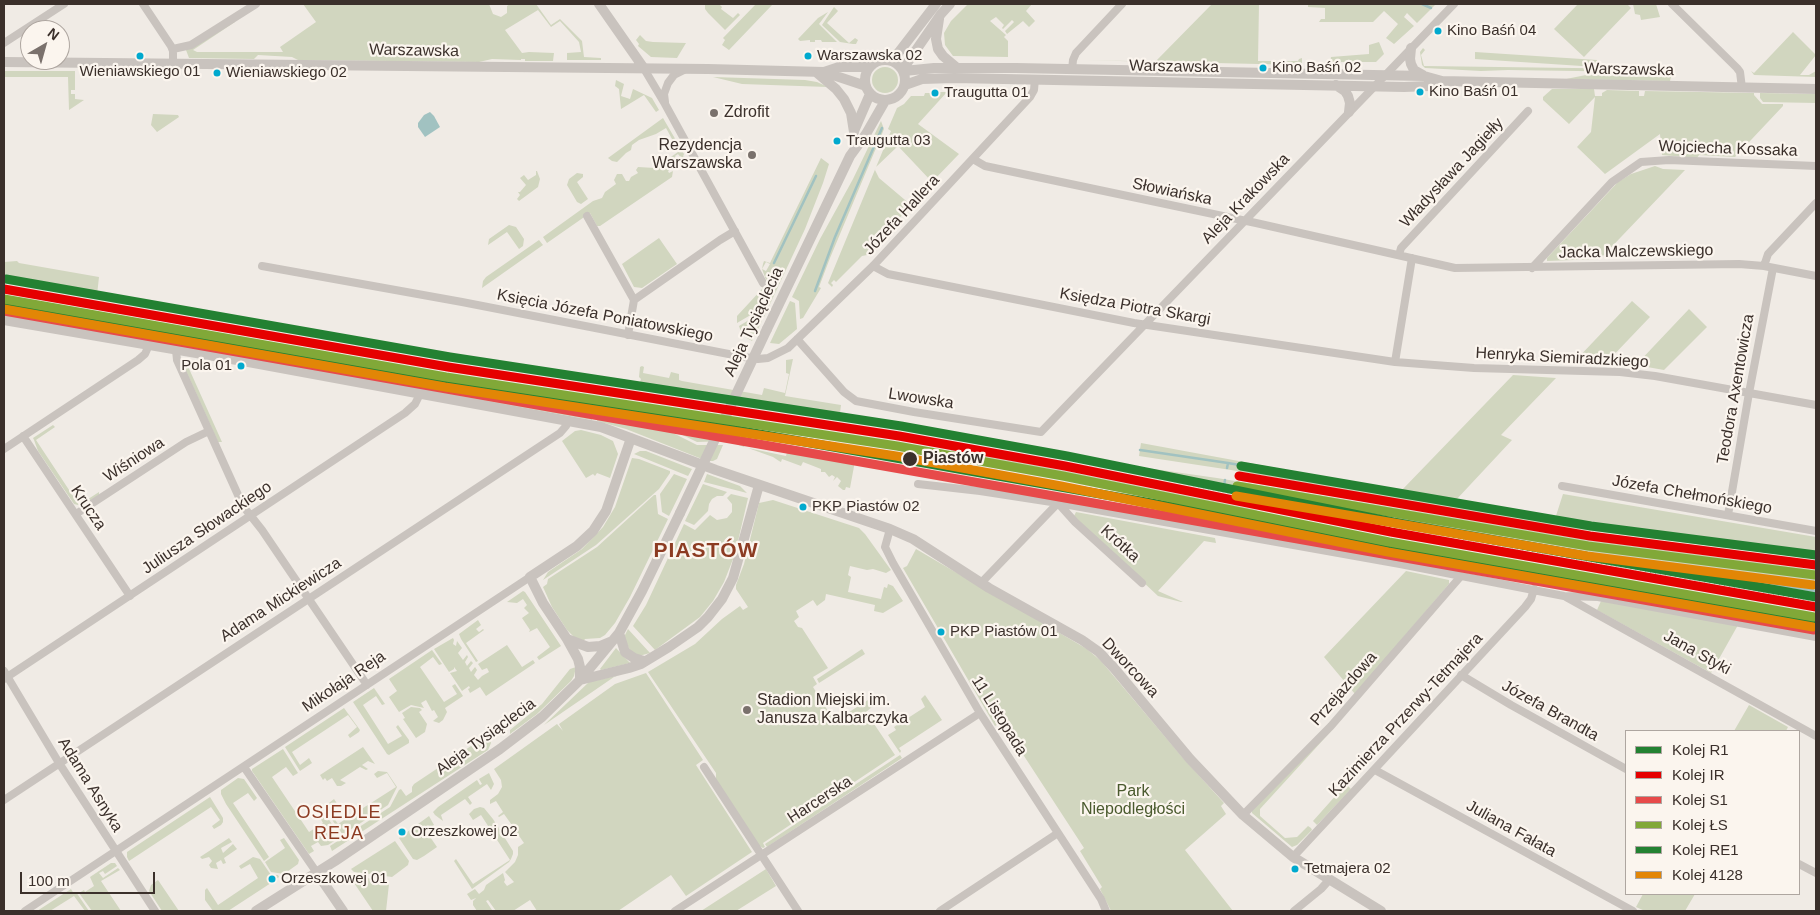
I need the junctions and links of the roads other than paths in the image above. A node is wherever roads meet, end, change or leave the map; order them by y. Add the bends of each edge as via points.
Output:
1 (64, 4) edge
2 (143, 4) edge
3 (256, 4) edge
4 (599, 4) edge
5 (936, 4) edge
6 (950, 4) edge
7 (1122, 4) edge
8 (1454, 4) edge
9 (1672, 4) edge
10 (941, 14) junction
11 (4, 43) edge
12 (1411, 48) junction
13 (173, 49) junction
14 (892, 61) junction
15 (4, 62) edge
16 (173, 64) junction
17 (643, 67) junction
18 (870, 67) junction
19 (689, 68) junction
20 (956, 68) junction
21 (903, 70) junction
22 (1072, 70) junction
23 (820, 72) junction
24 (1385, 75) junction
25 (1424, 76) junction
26 (1034, 79) junction
27 (1442, 82) junction
28 (905, 85) junction
29 (1336, 85) junction
30 (1375, 86) junction
31 (1742, 88) junction
32 (1816, 89) edge
33 (868, 90) junction
34 (885, 100) junction
35 (665, 104) junction
36 (1528, 111) dead end
37 (1349, 112) junction
38 (854, 132) junction
39 (853, 149) junction
40 (973, 159) junction
41 (1816, 166) edge
42 (1816, 203) edge
43 (587, 216) dead end
44 (1244, 222) junction
45 (735, 231) junction
46 (1399, 255) junction
47 (1412, 258) junction
48 (262, 266) dead end
49 (873, 266) junction
50 (1764, 266) junction
51 (1455, 268) joint
52 (1532, 268) junction
53 (1773, 268) junction
54 (1816, 276) edge
55 (763, 283) dead end
56 (634, 300) junction
57 (4, 320) edge
58 (1146, 324) junction
59 (628, 335) junction
60 (797, 339) junction
61 (149, 345) junction
62 (176, 350) junction
63 (773, 356) joint
64 (1395, 362) junction
65 (1749, 393) junction
66 (420, 394) junction
67 (1816, 405) edge
68 (1059, 414) joint
69 (568, 420) junction
70 (209, 431) junction
71 (23, 436) junction
72 (631, 438) junction
73 (4, 449) edge
74 (918, 484) dead end
75 (759, 485) junction
76 (1562, 486) dead end
77 (1058, 503) junction
78 (76, 514) junction
79 (1728, 515) junction
80 (250, 516) junction
81 (890, 529) junction
82 (1816, 531) edge
83 (1462, 576) junction
84 (530, 577) junction
85 (981, 583) junction
86 (1142, 583) dead end
87 (1534, 589) junction
88 (130, 596) junction
89 (1564, 596) junction
90 (308, 599) junction
91 (616, 637) junction
92 (1816, 637) edge
93 (567, 639) junction
94 (644, 661) junction
95 (1461, 675) junction
96 (5, 676) edge
97 (580, 680) junction
98 (367, 685) junction
99 (980, 713) junction
100 (1816, 736) edge
101 (59, 762) junction
102 (244, 767) junction
103 (704, 768) dead end
104 (1625, 768) edge
105 (1376, 770) junction
106 (4, 800) edge
107 (1243, 815) junction
108 (1058, 834) junction
109 (115, 852) junction
110 (761, 855) junction
111 (1293, 857) junction
112 (1800, 865) edge
113 (317, 873) junction
114 (1816, 873) edge
115 (1329, 880) junction
116 (25, 911) edge
117 (155, 911) edge
118 (256, 911) edge
119 (343, 911) edge
120 (675, 911) edge
121 (798, 911) edge
122 (940, 911) edge
123 (1106, 911) edge
124 (1294, 911) edge
125 (1382, 911) edge
126 (1633, 911) edge

1 - 11 street
2 - 13 street
3 - 13 street via 191,45
4 - 17 street
5 - 14 street
6 - 10 street
7 - 22 street via 1078,50
8 - 12 street, Aleja Krakowska
9 - 31 street via 1737,68
10 - 20 street via 937,44 943,56
10 - 21 street
12 - 24 street, Aleja Krakowska
12 - 25 street via 1413,68
13 - 16 street
14 - 18 street via 877,61
14 - 21 street
15 - 16 street, Warszawska
16 - 17 street, Warszawska
17 - 19 street, Warszawska
17 - 35 street
18 - 23 street, Warszawska via 839,67
18 - 33 street via 865,76
19 - 23 street, Warszawska
19 - 35 street via 674,75 668,83
20 - 21 street, Warszawska
20 - 22 street, Warszawska
21 - 28 street
22 - 24 street, Warszawska
23 - 33 street, Warszawska
23 - 38 street via 844,99 851,113
24 - 25 street, Warszawska
24 - 30 street, Aleja Krakowska
25 - 27 street, Warszawska
26 - 28 street, Warszawska via 922,79
26 - 29 street, Warszawska
26 - 40 street, Józefa Hallera via 1030,97
27 - 30 street, Warszawska via 1430,86
27 - 31 street, Warszawska
28 - 34 street via 898,96
29 - 30 street, Warszawska
29 - 37 street via 1348,96
30 - 37 street, Aleja Krakowska
31 - 32 street, Warszawska
33 - 34 street via 877,99
33 - 38 street, Aleja Tysiąclecia
34 - 39 street, Aleja Tysiąclecia via 866,134
35 - 45 street
36 - 46 street, Władysława Jagiełły via 1401,248
37 - 44 street, Aleja Krakowska
38 - 39 street, Aleja Tysiąclecia
39 - 91 street, Aleja Tysiąclecia, bridge via 642,592
40 - 44 street, Słowiańska via 985,166
40 - 49 street, Józefa Hallera
41 - 52 street, Wojciecha Kossaka via 1669,160 1641,162 1612,182
42 - 50 street via 1768,254
43 - 56 street
44 - 46 street, Słowiańska
44 - 58 street, Aleja Krakowska
45 - 55 street
45 - 56 street
46 - 47 street, Słowiańska
47 - 51 street, Słowiańska
47 - 64 street
48 - 59 street, Księcia Józefa Poniatowskiego
49 - 58 street, Księdza Piotra Skargi via 888,274
49 - 60 street, Józefa Hallera
50 - 52 street, Jacka Malczewskiego
50 - 53 street, Jacka Malczewskiego
51 - 52 street, Jacka Malczewskiego
53 - 54 street, Jacka Malczewskiego
53 - 65 street, Teodora Axentowicza
56 - 59 street
57 - 61 street, Dworcowa
58 - 64 street, Księdza Piotra Skargi
58 - 68 street, Aleja Krakowska
59 - 63 street, Księcia Józefa Poniatowskiego via 752,359
60 - 63 street, Józefa Hallera
60 - 68 street, Lwowska via 856,401 1036,432 1043,430
61 - 62 street, Dworcowa
61 - 71 street via 138,360
62 - 66 street, Dworcowa
62 - 70 street via 177,360
64 - 65 street, Henryka Siemiradzkiego via 1620,372
65 - 67 street, Henryka Siemiradzkiego
65 - 79 street, Teodora Axentowicza
66 - 69 street, Dworcowa
66 - 80 street, Juliusza Słowackiego via 405,413
69 - 72 street, Dworcowa
69 - 90 street, Adama Mickiewicza via 560,433
70 - 78 street, Wiśniowa via 186,442
70 - 80 street
71 - 73 street
71 - 78 street, Krucza
72 - 75 street, Dworcowa
72 - 84 street, Mikołaja Reja via 609,504 593,531 577,546
74 - 77 street
75 - 81 street, Dworcowa
75 - 94 street via 738,564 722,600 698,627
76 - 79 street, Józefa Chełmońskiego
77 - 83 street
77 - 85 street
77 - 86 street, Krótka
78 - 88 street, Krucza
79 - 82 street, Józefa Chełmońskiego
80 - 88 street, Juliusza Słowackiego
80 - 90 street
81 - 85 street, Dworcowa via 913,539
81 - 99 street, 11 Listopada via 886,550
83 - 87 street
83 - 107 street, Przejazdowa via 1331,726
84 - 93 street
84 - 98 street, Mikołaja Reja
85 - 107 street, Dworcowa via 1098,652 1190,760
87 - 89 street
87 - 95 street, Kazimierza Przerwy-Tetmajera via 1526,607
88 - 96 street, Juliusza Słowackiego
89 - 92 street via 1598,597
89 - 100 street, Jana Styki
90 - 98 street
90 - 101 street, Adama Mickiewicza
91 - 93 street via 594,647
91 - 94 street via 625,652
91 - 97 street, Aleja Tysiąclecia
93 - 97 street via 580,663
94 - 97 street
95 - 104 street, Józefa Brandta
95 - 105 street, Kazimierza Przerwy-Tetmajera
96 - 101 street, Adama Asnyka
97 - 113 street, Aleja Tysiąclecia via 525,731
98 - 102 street, Mikołaja Reja
99 - 108 street, 11 Listopada
99 - 110 street, Harcerska
101 - 106 street, Adama Mickiewicza
101 - 109 street, Adama Asnyka
102 - 109 street, Mikołaja Reja
102 - 113 street
103 - 110 street
105 - 111 street, Kazimierza Przerwy-Tetmajera
105 - 126 street, Juliana Fałata
107 - 111 street, Dworcowa
108 - 122 street
108 - 123 street, 11 Listopada
109 - 116 street, Mikołaja Reja
109 - 117 street, Adama Asnyka
110 - 120 street, Harcerska
110 - 121 street
111 - 115 street, Dworcowa
112 - 114 street
113 - 118 street, Aleja Tysiąclecia
113 - 119 street
115 - 124 street
115 - 125 street, Dworcowa

